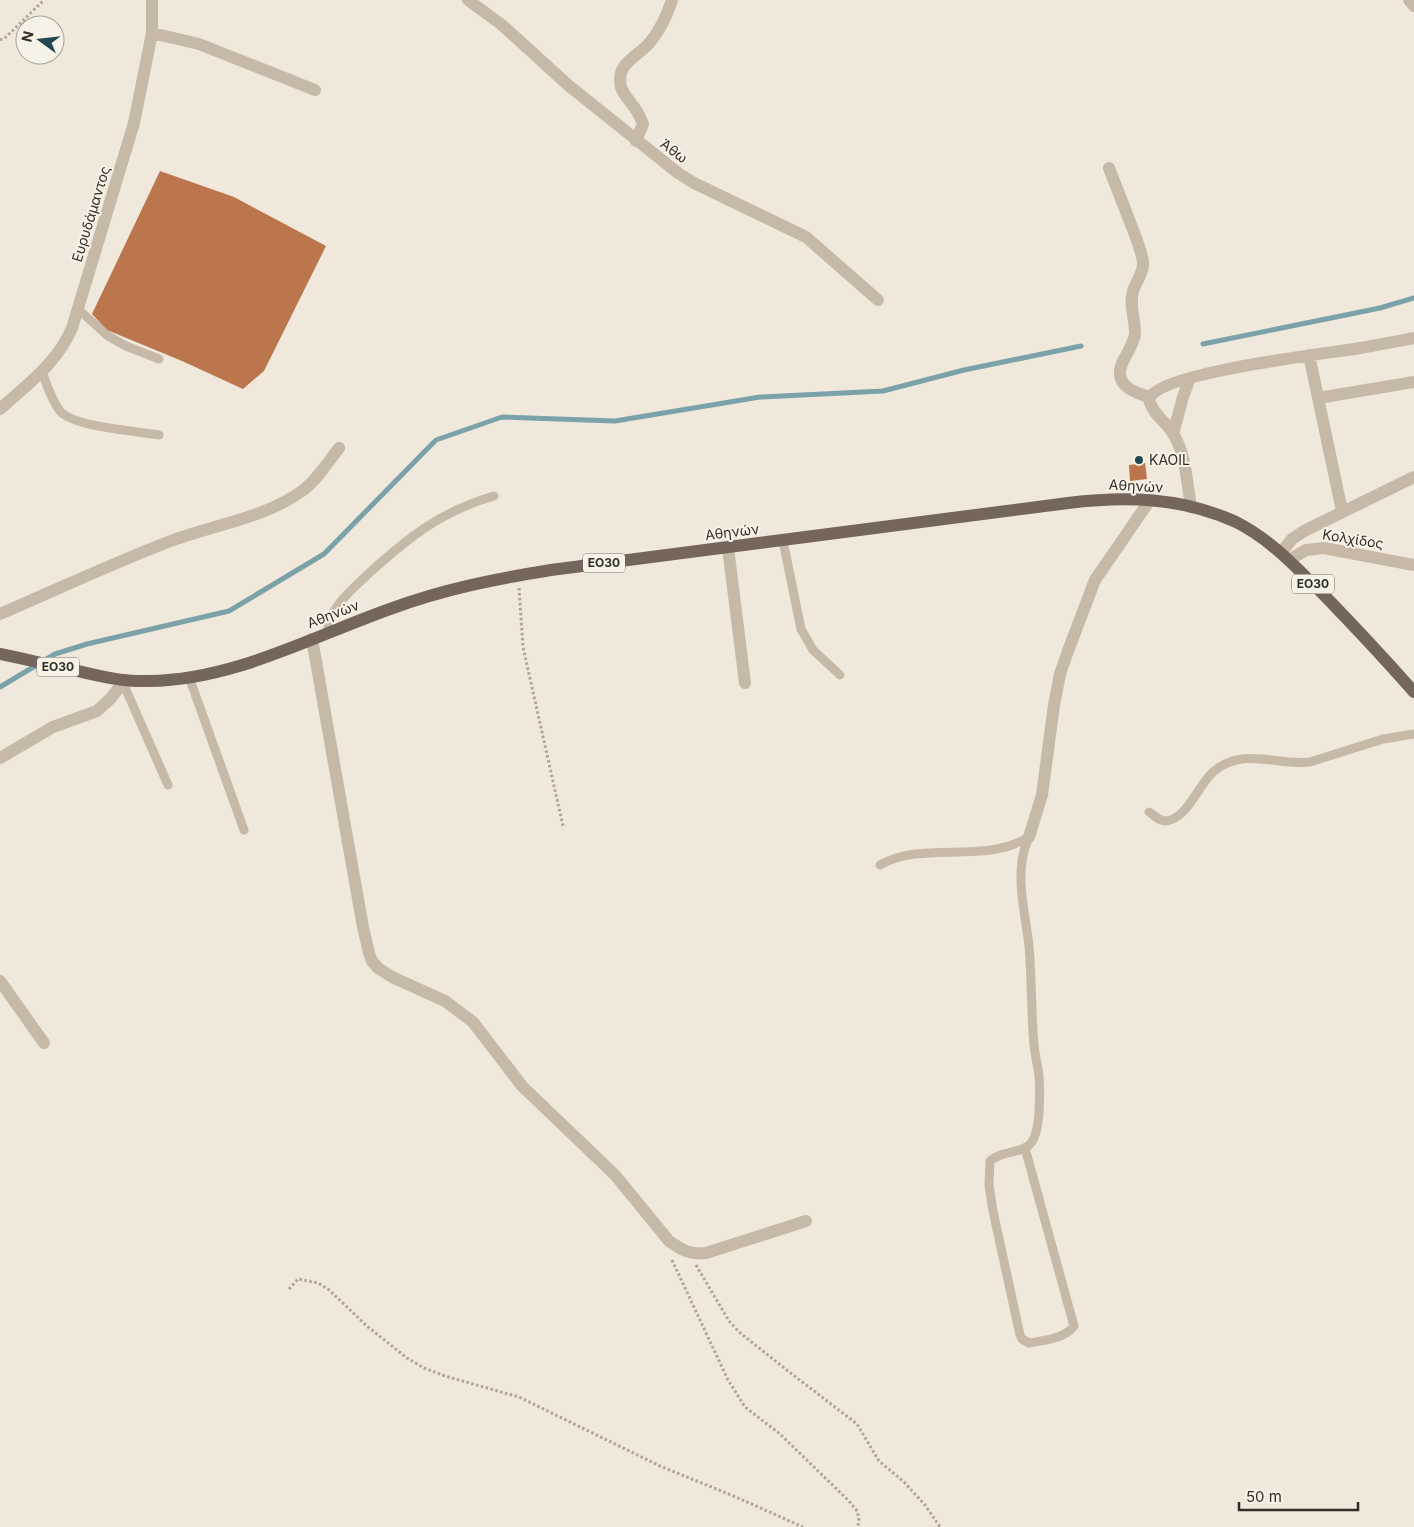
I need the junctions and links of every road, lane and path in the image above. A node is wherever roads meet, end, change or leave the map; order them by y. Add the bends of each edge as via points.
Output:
1 (44, 0) edge
2 (152, 0) edge
3 (468, 0) edge
4 (672, 0) edge
5 (1409, 0) edge
6 (1414, 6) edge
7 (152, 33) junction
8 (0, 40) edge
9 (315, 90) dead end
10 (636, 140) junction
11 (1109, 168) dead end
12 (878, 300) dead end
13 (79, 310) junction
14 (1414, 338) edge
15 (1309, 355) junction
16 (159, 359) dead end
17 (42, 372) junction
18 (1190, 378) junction
19 (1414, 382) edge
20 (1149, 397) junction
21 (1318, 398) junction
22 (0, 409) edge
23 (1173, 434) junction
24 (159, 435) dead end
25 (339, 448) dead end
26 (1414, 477) edge
27 (494, 496) dead end
28 (1150, 500) junction
29 (1191, 507) junction
30 (1342, 511) junction
31 (783, 541) junction
32 (728, 548) junction
33 (1285, 556) junction
34 (1414, 565) edge
35 (519, 575) junction
36 (0, 614) edge
37 (327, 632) junction
38 (312, 639) junction
39 (0, 654) edge
40 (840, 675) dead end
41 (189, 677) junction
42 (122, 681) junction
43 (745, 683) dead end
44 (1414, 692) edge
45 (1414, 734) edge
46 (0, 758) edge
47 (168, 785) dead end
48 (1149, 812) dead end
49 (563, 826) dead end
50 (244, 830) dead end
51 (1029, 837) junction
52 (880, 865) dead end
53 (0, 981) edge
54 (44, 1043) dead end
55 (1025, 1148) junction
56 (806, 1221) dead end
57 (665, 1236) junction
58 (690, 1254) junction
59 (289, 1289) dead end
60 (803, 1527) edge
61 (858, 1527) edge
62 (940, 1527) edge

1 - 8 path
2 - 7 street, Ευρυδάμαντος
3 - 10 street, Άθω
4 - 10 street via 650,43 620,72 621,87 643,124
5 - 6 street
7 - 9 street via 199,44
7 - 13 street, Ευρυδάμαντος via 134,123
10 - 12 street, Άθω via 694,183 806,237
11 - 20 street via 1143,262 1131,302 1135,330 1133,341 1120,374 1127,387
13 - 16 lane via 108,336
13 - 17 street, Ευρυδάμαντος via 68,339
14 - 15 street
15 - 18 street
15 - 21 street
17 - 22 street, Ευρυδάμαντος
17 - 24 lane via 52,400 68,418
18 - 20 street via 1161,388
18 - 23 street
19 - 21 street
20 - 23 street via 1152,408
21 - 30 street
23 - 29 street via 1184,462
25 - 36 street via 312,481 276,505 169,542
26 - 30 street
27 - 37 lane via 455,510 401,544 345,596 333,612
28 - 29 main road, Αθηνών / ΕΟ30
28 - 31 main road, Αθηνών / ΕΟ30 via 1106,498
28 - 51 street via 1095,580 1068,650 1054,705 1042,795
29 - 33 main road, Αθηνών / ΕΟ30 via 1236,522
30 - 33 street via 1297,536
31 - 32 main road, Αθηνών / ΕΟ30
31 - 40 lane via 801,629 813,650
32 - 35 main road, Αθηνών / ΕΟ30
32 - 43 street
33 - 34 street, Κολχίδος via 1324,548
33 - 44 main road, Αθηνών / ΕΟ30
35 - 37 main road, Αθηνών / ΕΟ30 via 435,593
35 - 49 path via 523,647
37 - 38 main road, Αθηνών / ΕΟ30
38 - 41 main road, Αθηνών / ΕΟ30 via 234,669
38 - 57 street via 358,903 375,966 464,1014 522,1086 615,1175
39 - 42 main road, Αθηνών / ΕΟ30
41 - 42 main road, Αθηνών / ΕΟ30 via 150,682
41 - 50 lane
42 - 46 street via 97,711 53,727
42 - 47 lane
45 - 48 lane via 1383,739 1310,762 1256,758 1228,762 1213,772 1175,818 1165,821
51 - 52 lane via 999,849 913,855
51 - 55 lane via 1021,877 1040,1103 1034,1137
53 - 54 street
55 - 55 lane via 996,1155 990,1160 989,1172 993,1211 1020,1335 1029,1343 1060,1336 1074,1326
56 - 58 street via 706,1253
57 - 58 street
57 - 61 path via 676,1271 738,1398 798,1450 849,1501 857,1511
58 - 62 path via 729,1321 739,1332 857,1424 879,1461 904,1482
59 - 60 path via 298,1278 318,1283 368,1327 424,1368 519,1397 660,1466

